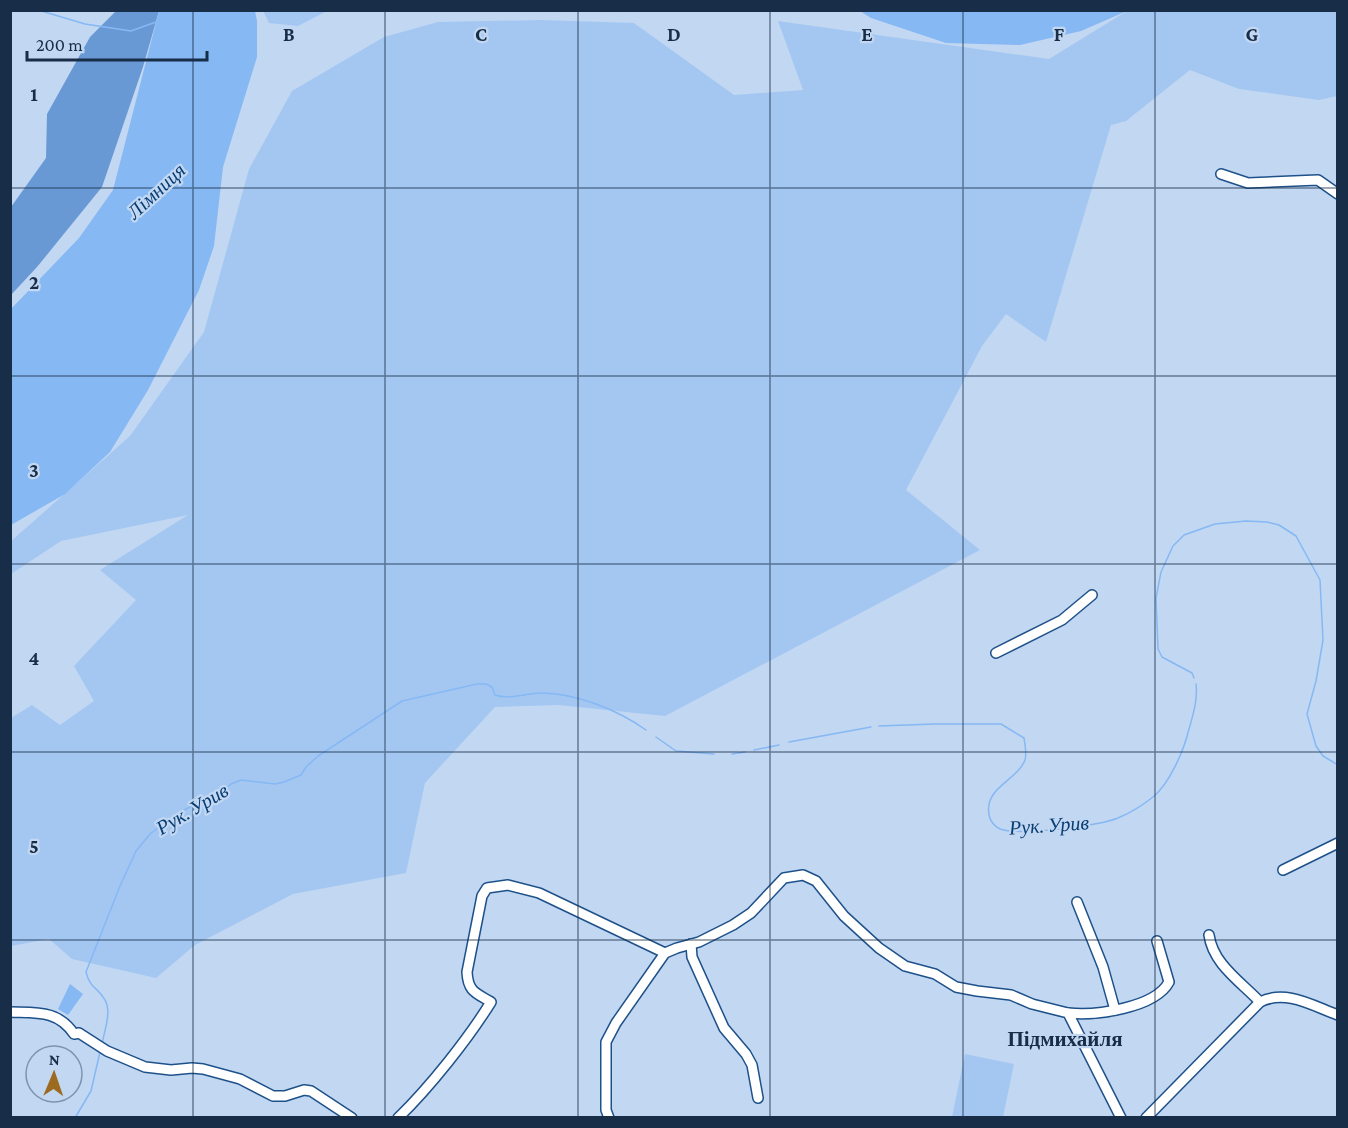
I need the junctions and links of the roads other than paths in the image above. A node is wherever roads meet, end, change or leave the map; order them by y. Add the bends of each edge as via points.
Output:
1 (1221, 174) dead end
2 (1338, 194) edge
3 (1092, 595) dead end
4 (996, 653) dead end
5 (1338, 843) edge
6 (1283, 870) dead end
7 (1077, 902) dead end
8 (1209, 935) dead end
9 (1157, 940) dead end
10 (691, 944) junction
11 (665, 953) junction
12 (1260, 1002) junction
13 (1115, 1010) junction
14 (10, 1012) edge
15 (1068, 1013) junction
16 (1338, 1015) edge
17 (758, 1098) dead end
18 (352, 1118) edge
19 (398, 1118) edge
20 (609, 1118) edge
21 (1121, 1118) edge
22 (1146, 1118) edge

1 - 2 street via 1248,183 1318,180
3 - 4 street via 1062,620
5 - 6 street
7 - 13 street
8 - 12 street via 1215,955 1224,967
9 - 13 street via 1168,982 1166,988
10 - 11 street
10 - 15 street via 751,913 784,878 803,875 816,881 844,916 905,966 935,974 956,987 1011,995
10 - 17 street via 692,957 724,1028 752,1065
11 - 19 street via 539,893 508,885 487,888 482,896 467,984 491,1002 452,1056
11 - 20 street via 606,1042
12 - 16 street via 1269,997 1289,997
12 - 22 street
13 - 15 street via 1085,1015
14 - 18 street via 57,1017 74,1034 79,1033 106,1051 145,1067 192,1068 240,1079 273,1096 311,1091
15 - 21 street

